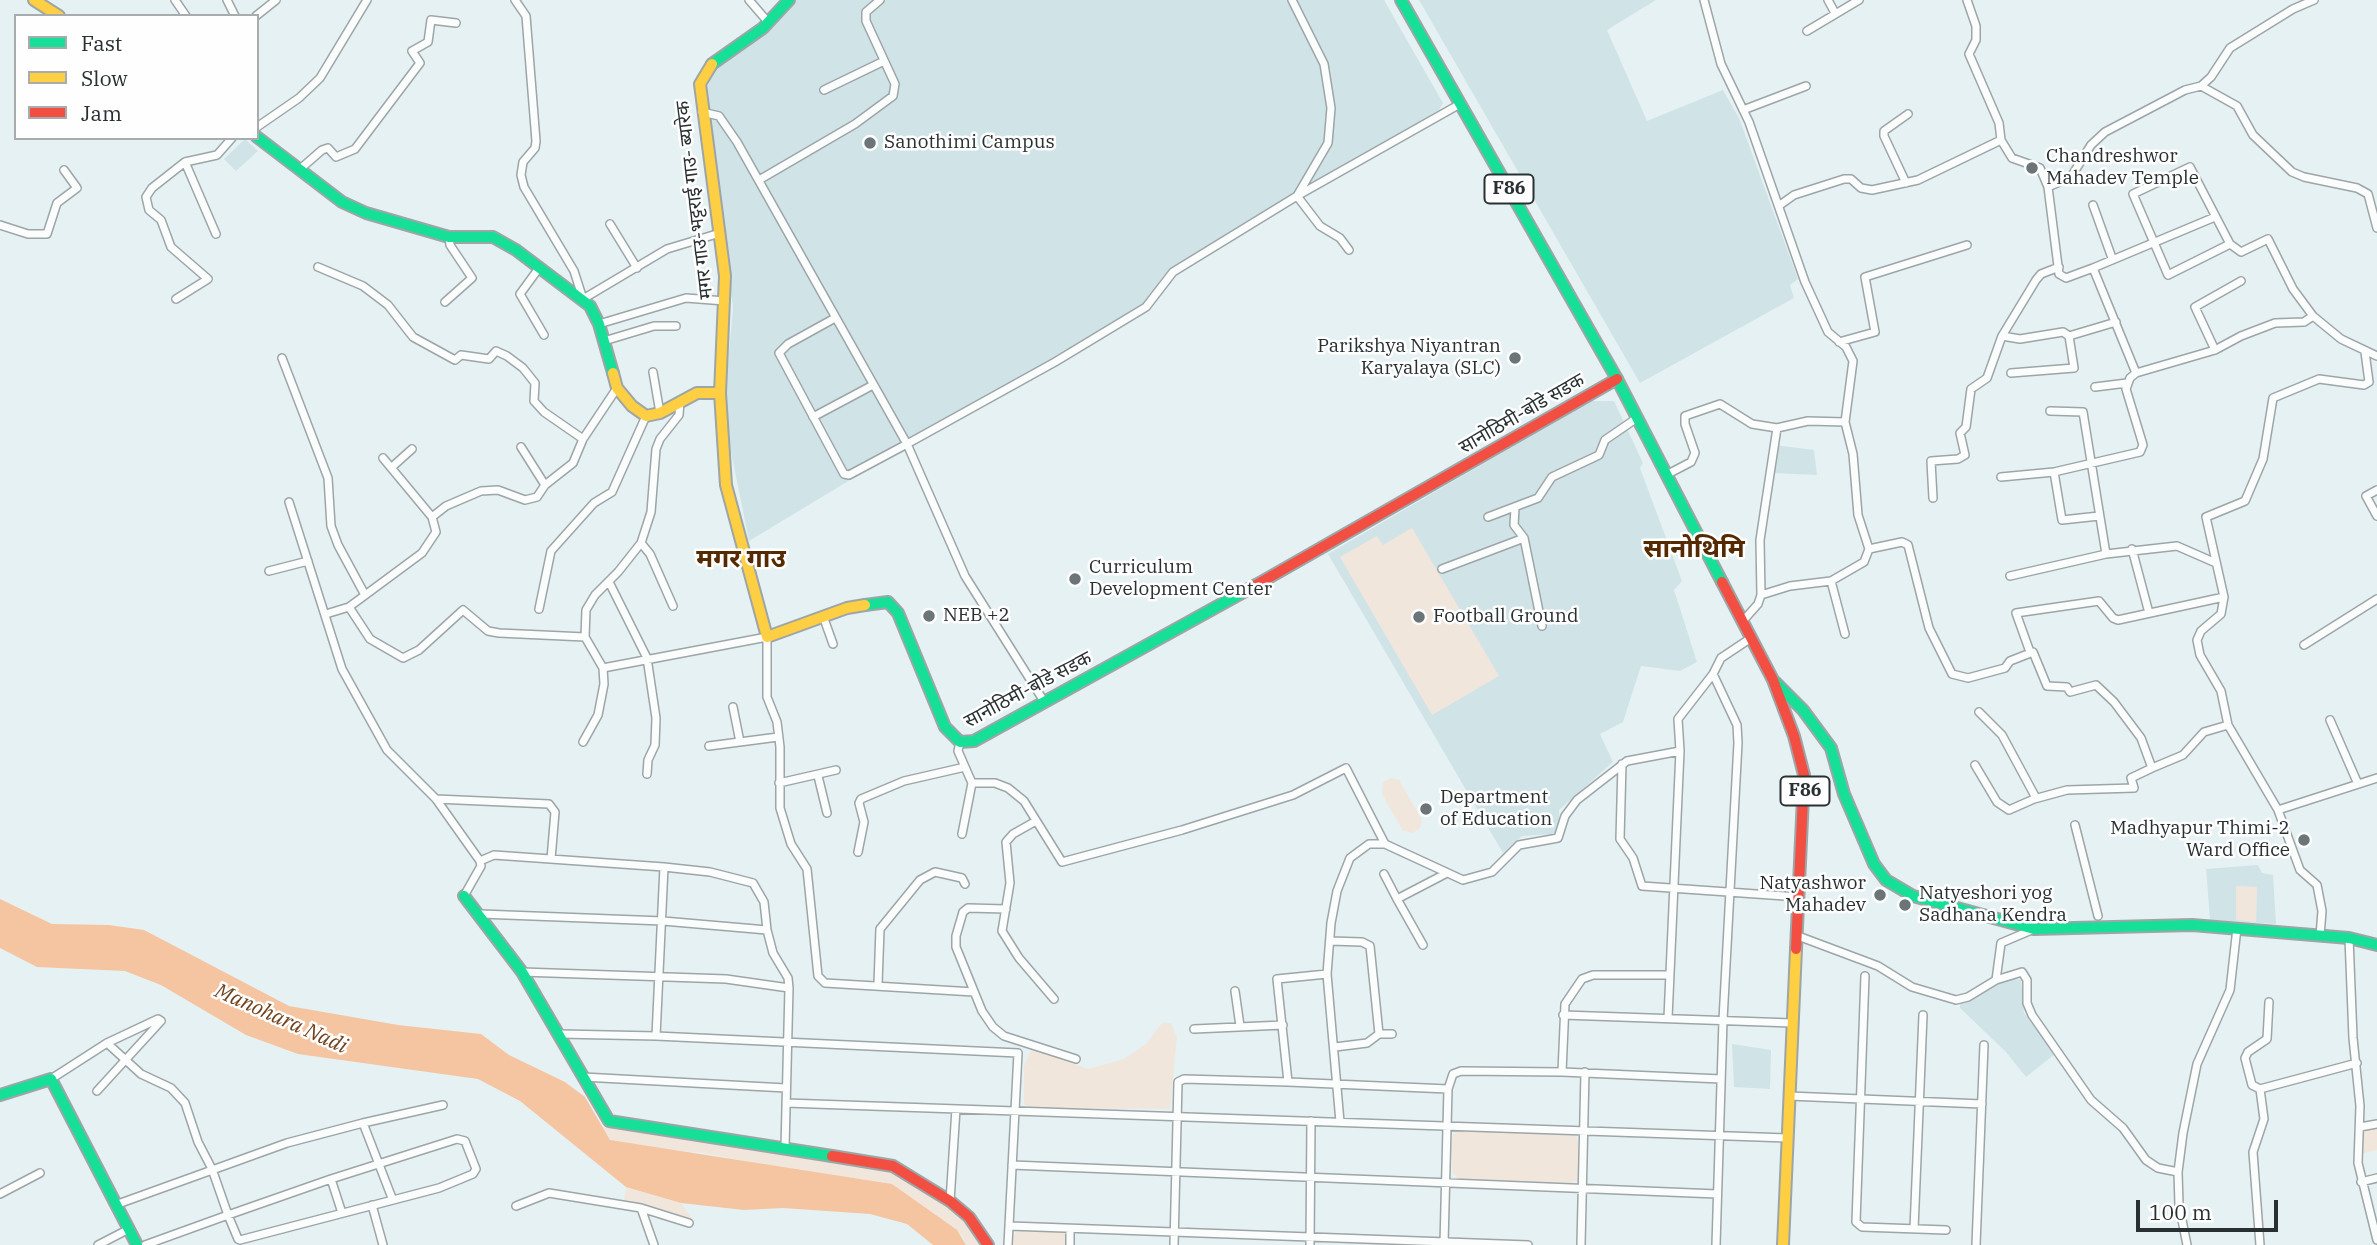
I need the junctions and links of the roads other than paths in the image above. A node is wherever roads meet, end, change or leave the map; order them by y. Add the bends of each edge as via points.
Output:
1 (276, 0) edge
2 (367, 0) edge
3 (749, 0) edge
4 (789, 0) edge
5 (880, 0) edge
6 (1292, 0) edge
7 (1401, 0) edge
8 (1703, 0) edge
9 (1828, 0) edge
10 (1859, 0) edge
11 (1967, 0) edge
12 (2314, 0) edge
13 (36, 1) edge
14 (517, 1) edge
15 (1835, 13) junction
16 (56, 14) edge
17 (258, 14) edge
18 (768, 22) junction
19 (456, 23) dead end
20 (1807, 30) dead end
21 (884, 61) junction
22 (1806, 86) dead end
23 (2201, 86) junction
24 (824, 90) dead end
25 (1460, 104) junction
26 (1744, 110) junction
27 (702, 112) junction
28 (1908, 114) dead end
29 (259, 126) edge
30 (259, 139) edge
31 (230, 140) edge
32 (2001, 140) junction
33 (186, 162) junction
34 (64, 170) dead end
35 (298, 170) junction
36 (759, 180) junction
37 (1906, 183) junction
38 (2048, 187) junction
39 (1297, 196) junction
40 (1780, 205) junction
41 (2093, 205) dead end
42 (2215, 216) junction
43 (610, 224) dead end
44 (0, 225) edge
45 (2377, 228) edge
46 (720, 233) junction
47 (216, 234) dead end
48 (449, 237) junction
49 (2154, 241) junction
50 (2230, 244) junction
51 (1967, 245) dead end
52 (1349, 250) dead end
53 (2112, 258) junction
54 (318, 267) dead end
55 (2059, 267) junction
56 (539, 268) junction
57 (637, 268) junction
58 (2093, 268) junction
59 (2241, 281) dead end
60 (176, 299) dead end
61 (583, 299) junction
62 (725, 301) junction
63 (445, 302) dead end
64 (2313, 316) junction
65 (835, 318) junction
66 (2116, 321) junction
67 (599, 324) junction
68 (676, 326) dead end
69 (544, 335) dead end
70 (2002, 336) junction
71 (2068, 336) junction
72 (604, 341) junction
73 (1839, 342) junction
74 (2215, 350) junction
75 (2365, 352) junction
76 (2377, 356) edge
77 (282, 358) dead end
78 (653, 372) dead end
79 (2011, 373) dead end
80 (2136, 373) junction
81 (1617, 379) junction
82 (2127, 383) junction
83 (873, 385) junction
84 (2095, 387) dead end
85 (617, 388) junction
86 (719, 393) junction
87 (680, 401) junction
88 (2050, 411) dead end
89 (660, 413) junction
90 (646, 416) junction
91 (813, 417) junction
92 (1637, 418) junction
93 (1845, 422) junction
94 (1777, 428) junction
95 (583, 439) junction
96 (907, 444) junction
97 (521, 447) dead end
98 (412, 449) dead end
99 (383, 458) dead end
100 (2091, 466) junction
101 (391, 467) junction
102 (2054, 472) junction
103 (1665, 475) junction
104 (2001, 477) dead end
105 (545, 485) junction
106 (2377, 490) edge
107 (1933, 498) dead end
108 (289, 502) dead end
109 (1514, 508) junction
110 (2099, 516) junction
111 (2377, 516) edge
112 (432, 517) junction
113 (1488, 517) dead end
114 (1524, 538) junction
115 (640, 543) junction
116 (1869, 549) junction
117 (2132, 549) junction
118 (2106, 554) junction
119 (308, 561) junction
120 (2216, 563) junction
121 (1442, 569) dead end
122 (269, 571) dead end
123 (2010, 576) dead end
124 (608, 582) junction
125 (1831, 582) junction
126 (365, 595) junction
127 (1761, 595) junction
128 (2224, 597) junction
129 (2377, 600) edge
130 (673, 606) dead end
131 (349, 607) junction
132 (539, 609) dead end
133 (2149, 613) junction
134 (326, 614) junction
135 (823, 616) junction
136 (1742, 622) junction
137 (1542, 626) dead end
138 (1845, 634) dead end
139 (585, 636) junction
140 (767, 637) junction
141 (1751, 638) junction
142 (833, 645) dead end
143 (2304, 645) dead end
144 (2030, 652) junction
145 (647, 658) junction
146 (603, 668) junction
147 (1713, 674) junction
148 (1773, 680) junction
149 (1045, 703) junction
150 (733, 707) dead end
151 (1979, 712) dead end
152 (2330, 720) dead end
153 (2228, 725) junction
154 (778, 737) junction
155 (583, 742) dead end
156 (740, 742) junction
157 (960, 742) junction
158 (709, 746) dead end
159 (1680, 751) junction
160 (1622, 764) junction
161 (1975, 765) dead end
162 (965, 767) junction
163 (2152, 768) junction
164 (836, 770) dead end
165 (647, 774) dead end
166 (818, 776) junction
167 (2377, 778) edge
168 (779, 783) junction
169 (972, 783) junction
170 (2358, 784) junction
171 (2036, 798) junction
172 (436, 799) junction
173 (2278, 810) junction
174 (827, 813) dead end
175 (1036, 821) junction
176 (2075, 825) dead end
177 (962, 834) dead end
178 (1385, 844) junction
179 (858, 852) dead end
180 (551, 859) junction
181 (480, 861) junction
182 (664, 867) junction
183 (1384, 874) dead end
184 (1445, 874) junction
185 (965, 884) dead end
186 (1673, 890) junction
187 (1731, 892) junction
188 (464, 896) joint
189 (1799, 897) junction
190 (1398, 899) junction
191 (1006, 909) junction
192 (481, 914) junction
193 (2098, 915) dead end
194 (663, 921) junction
195 (2236, 928) junction
196 (2034, 929) junction
197 (767, 930) junction
198 (1798, 936) junction
199 (2320, 936) junction
200 (2349, 938) junction
201 (1331, 941) junction
202 (1423, 945) dead end
203 (2377, 945) edge
204 (522, 972) junction
205 (1327, 974) junction
206 (1668, 975) junction
207 (1865, 976) dead end
208 (659, 978) junction
209 (1996, 980) junction
210 (878, 985) junction
211 (789, 988) junction
212 (1235, 991) dead end
213 (974, 992) junction
214 (1054, 999) dead end
215 (2269, 1002) dead end
216 (1563, 1015) junction
217 (1923, 1015) dead end
218 (1668, 1018) junction
219 (1723, 1020) junction
220 (1792, 1023) junction
221 (1283, 1025) junction
222 (1240, 1026) junction
223 (1194, 1029) dead end
224 (560, 1034) junction
225 (1378, 1034) junction
226 (1392, 1034) dead end
227 (656, 1036) junction
228 (1019, 1042) junction
229 (107, 1043) junction
230 (788, 1044) junction
231 (1984, 1045) dead end
232 (1335, 1047) junction
233 (1018, 1053) junction
234 (1076, 1059) dead end
235 (125, 1062) junction
236 (2357, 1063) junction
237 (1562, 1072) junction
238 (1585, 1072) junction
239 (583, 1077) junction
240 (51, 1079) junction
241 (1721, 1079) junction
242 (1288, 1082) junction
243 (1335, 1086) junction
244 (786, 1088) junction
245 (1448, 1089) junction
246 (2260, 1089) junction
247 (97, 1091) dead end
248 (0, 1096) edge
249 (1789, 1096) junction
250 (1860, 1099) junction
251 (1919, 1101) junction
252 (786, 1103) junction
253 (1982, 1104) junction
254 (443, 1105) dead end
255 (956, 1109) junction
256 (1015, 1111) junction
257 (1177, 1116) junction
258 (1311, 1121) junction
259 (1340, 1122) junction
260 (363, 1123) junction
261 (2377, 1124) edge
262 (2360, 1127) junction
263 (1447, 1128) junction
264 (1584, 1131) junction
265 (1719, 1137) junction
266 (1788, 1138) junction
267 (785, 1148) junction
268 (380, 1165) junction
269 (1012, 1165) junction
270 (212, 1170) junction
271 (1175, 1172) junction
272 (2178, 1172) junction
273 (40, 1173) dead end
274 (1310, 1176) junction
275 (2377, 1178) edge
276 (331, 1179) junction
277 (2361, 1182) junction
278 (1446, 1184) junction
279 (1582, 1189) junction
280 (0, 1194) edge
281 (1717, 1194) junction
282 (392, 1198) junction
283 (950, 1201) junction
284 (118, 1204) junction
285 (372, 1205) junction
286 (516, 1206) dead end
287 (641, 1208) junction
288 (342, 1213) junction
289 (228, 1215) junction
290 (2374, 1218) edge
291 (690, 1223) dead end
292 (1010, 1226) junction
293 (129, 1229) junction
294 (1914, 1229) junction
295 (1070, 1230) junction
296 (1946, 1230) dead end
297 (1174, 1232) junction
298 (2377, 1240) edge
299 (1310, 1242) edge
300 (1444, 1243) edge
301 (97, 1245) edge
302 (137, 1245) edge
303 (145, 1245) edge
304 (383, 1245) edge
305 (654, 1245) edge
306 (988, 1245) edge
307 (1008, 1245) edge
308 (1070, 1245) edge
309 (1174, 1245) edge
310 (1528, 1245) edge
311 (1581, 1245) edge
312 (1716, 1245) edge
313 (1783, 1245) edge
314 (1976, 1245) edge
315 (2187, 1245) edge
316 (2260, 1245) edge

1 - 17 street
2 - 29 street via 320,78
3 - 18 street
4 - 18 main road, मगर गाउ-भट्टराई गाउ- ब्यारेक
5 - 21 street via 866,12 866,21
6 - 39 street via 1324,64 1331,107 1328,143
7 - 25 main road, F86
8 - 26 street via 1721,64
9 - 15 street
10 - 15 street
11 - 32 street via 1976,26 1969,54 1999,123
12 - 23 street via 2230,48
13 - 16 main road
14 - 61 street via 526,16 536,141 521,175 575,271
15 - 20 street
18 - 27 main road, मगर गाउ-भट्टराई गाउ- ब्यारेक via 712,64 700,84
19 - 35 street via 431,20 428,42 412,51 420,63 355,149 336,157 328,148
21 - 24 street
21 - 36 street via 895,84 893,96 855,124
22 - 26 street
23 - 38 street via 2105,132 2071,177
23 - 45 street via 2236,106 2253,135 2292,172 2368,194
25 - 39 street
25 - 81 main road, F86
26 - 40 street
27 - 36 street via 719,117
27 - 46 main road, मगर गाउ-भट्टराई गाउ- ब्यारेक
28 - 37 street via 1884,131
30 - 35 main road
31 - 33 street via 218,155
32 - 37 street
32 - 38 street via 2011,158 2040,169
33 - 47 street
33 - 60 street via 146,197 171,247 208,279
34 - 44 street via 77,188 57,203 47,234 28,234
35 - 48 main road via 342,202 366,213
36 - 65 street
37 - 40 street via 1866,190 1844,178 1794,195
38 - 55 street
39 - 52 street via 1320,226 1340,238
39 - 96 street via 1173,272 1146,307
40 - 73 street via 1821,320
41 - 53 street
42 - 49 street
42 - 49 street via 2190,167 2133,194
42 - 50 street
43 - 57 street
46 - 57 street via 678,244
46 - 62 main road, मगर गाउ-भट्टराई गाउ- ब्यारेक
48 - 56 main road via 503,240
48 - 63 street via 472,278
49 - 50 street via 2168,275
49 - 53 street
50 - 64 street via 2241,252 2268,239
51 - 73 street via 1866,277 1875,332
53 - 58 street
54 - 95 street via 363,286 388,305 414,337 455,359 461,355 489,359 496,351 507,356 535,383 534,401 544,412
55 - 58 street via 2066,278
55 - 70 street via 2036,280
56 - 61 main road
56 - 69 street via 520,294
57 - 61 street
58 - 66 street
59 - 74 street via 2195,307
61 - 67 main road
62 - 67 street via 686,298
62 - 86 main road, मगर गाउ-भट्टराई गाउ- ब्यारेक
64 - 74 street via 2304,322 2275,323
64 - 75 street
65 - 83 street
65 - 91 street via 780,351
66 - 71 street
66 - 80 street
67 - 72 main road
68 - 72 street via 654,326
70 - 71 street via 2020,339 2068,332
70 - 107 street via 1987,379 1970,394 1966,427 1960,433 1965,455 1931,461
71 - 79 street via 2074,368
72 - 85 main road
73 - 93 street via 1853,361
74 - 80 street
75 - 76 street
75 - 120 street via 2369,382 2364,385 2319,379 2273,398 2263,459 2245,501 2206,517
77 - 126 street via 328,478 331,526
78 - 89 street
80 - 82 street
81 - 92 main road, F86
81 - 149 main road, सानोठिमी-बोडे सडक
82 - 84 street
82 - 100 street via 2143,449
83 - 91 street
83 - 96 street
85 - 90 main road
85 - 95 street
86 - 87 main road via 698,393
86 - 140 main road via 726,485
87 - 89 main road
87 - 115 street via 679,415 656,449 651,512
88 - 100 street via 2083,412
89 - 90 main road
90 - 132 street via 612,492 594,503 551,551
91 - 96 street via 844,474
92 - 103 main road, F86
92 - 109 street via 1605,440 1598,455 1558,472 1538,498
93 - 94 street via 1798,422
93 - 116 street via 1858,515
94 - 103 street via 1752,424 1720,404 1690,413 1685,425 1695,453 1691,462
94 - 127 street via 1760,540
95 - 105 street via 573,463
96 - 149 street via 965,576
97 - 105 street
98 - 101 street
99 - 101 street
100 - 102 street
100 - 110 street
101 - 112 street
102 - 104 street
102 - 110 street via 2062,520
103 - 136 main road, F86
105 - 112 street via 537,496 525,500 498,490 466,496
106 - 111 street via 2366,496
108 - 119 street
109 - 113 street
109 - 114 street via 1514,525
110 - 118 street
112 - 126 street via 436,532 430,545
114 - 121 street
114 - 137 street
115 - 124 street
115 - 130 street via 650,554
116 - 125 street via 1864,562
116 - 144 street via 1902,542 1908,545 1929,628 1952,674 1968,677 2005,668
117 - 118 street
117 - 120 street via 2181,547
117 - 133 street
118 - 123 street
119 - 122 street
119 - 134 street
120 - 128 street
124 - 139 street via 590,603 584,618
124 - 145 street
125 - 127 street via 1790,586
125 - 138 street
126 - 131 street
127 - 136 street
128 - 133 street
128 - 153 street via 2221,614 2201,631 2197,646 2221,691
129 - 143 street
131 - 134 street
131 - 139 street via 370,639 403,658 419,650 463,610 488,631
133 - 144 street via 2115,620 2099,601 2015,613
134 - 172 street via 342,669 387,750
135 - 140 main road, सानोठिमी-बोडे सडक
135 - 142 street
135 - 157 main road, सानोठिमी-बोडे सडक via 881,603 894,607 945,727
136 - 141 main road, F86
139 - 146 street
140 - 145 street
140 - 154 street via 767,697
141 - 147 street via 1721,658
141 - 148 main road, F86
144 - 163 street via 2047,686 2067,687 2070,692 2096,685 2114,702 2141,738
145 - 146 street
145 - 165 street via 656,718
146 - 155 street via 601,702
147 - 159 street via 1678,719
147 - 187 street via 1737,725
148 - 189 main road, F86 via 1804,775
148 - 196 main road via 1831,748 1870,857 1886,880 1925,900
149 - 157 main road, सानोठिमी-बोडे सडक via 974,741
150 - 156 street
151 - 171 street via 2002,736
152 - 170 street
153 - 163 street via 2204,732 2183,755
153 - 173 street
154 - 156 street
154 - 168 street
156 - 158 street
157 - 162 street via 958,751
159 - 160 street
159 - 186 street
160 - 184 street via 1577,800 1565,816 1558,838 1520,845 1492,872 1476,878 1463,880
160 - 186 street via 1622,847 1633,858 1642,886
161 - 171 street via 1997,802 2006,808
162 - 169 street
162 - 179 street via 904,781 861,799 864,822
163 - 171 street via 2131,778 2134,788 2079,789
164 - 166 street
166 - 168 street
166 - 174 street
167 - 170 street
168 - 210 street via 784,827 810,883 818,976 825,983
169 - 175 street via 1008,788 1024,801
169 - 177 street
170 - 173 street
172 - 180 street via 549,804 555,812
172 - 181 street
173 - 199 street via 2300,870 2318,885
175 - 178 street via 1058,858 1066,863 1293,794 1346,768
175 - 191 street via 1006,842 1010,883
176 - 193 street
178 - 184 street
178 - 201 street via 1369,844 1350,858 1337,891
180 - 181 street via 494,855
180 - 182 street
181 - 188 street
182 - 194 street
182 - 197 street via 753,883 764,902
183 - 190 street
184 - 190 street
185 - 210 street via 962,878 935,872 920,880 880,929
186 - 187 street
186 - 206 street
187 - 189 street
187 - 219 street
188 - 192 main road
189 - 198 main road, F86
190 - 202 street
191 - 213 street via 975,906 963,912 956,947
191 - 214 street via 1002,931 1006,939
192 - 194 street
192 - 204 main road
194 - 197 street
194 - 208 street
195 - 196 main road via 2168,924
195 - 199 main road
195 - 272 street via 2230,990 2197,1064
196 - 209 street via 2001,943
197 - 211 street
198 - 209 street via 1878,966 1912,987 1956,1000
198 - 220 main road, F86
199 - 200 main road
200 - 203 main road
200 - 236 street
201 - 205 street
201 - 225 street via 1370,946
204 - 208 street
204 - 224 main road
205 - 221 street via 1277,979
205 - 232 street
206 - 216 street via 1588,976 1569,996
206 - 218 street
207 - 250 street
208 - 211 street via 726,979
208 - 227 street
209 - 272 street via 2022,972 2032,1015 2091,1100 2123,1128 2146,1160
210 - 213 street
211 - 230 street
212 - 222 street
213 - 228 street via 993,1027
215 - 246 street via 2267,1039 2245,1058 2252,1085
216 - 218 street
216 - 237 street
217 - 251 street
218 - 219 street
219 - 220 street
219 - 241 street
220 - 249 main road, F86
221 - 222 street
221 - 242 street
222 - 223 street
224 - 227 street
224 - 239 main road
225 - 226 street
225 - 232 street via 1367,1043
227 - 230 street
228 - 233 street
228 - 234 street
229 - 235 street
229 - 235 street via 161,1021
229 - 240 street
230 - 233 street
230 - 244 street
231 - 253 street
232 - 243 street
233 - 256 street
235 - 247 street
235 - 270 street via 177,1093 189,1109
236 - 246 street
236 - 262 street
237 - 238 street
237 - 245 street via 1461,1071 1453,1074
238 - 241 street
238 - 264 street
239 - 244 street
239 - 267 main road via 603,1115 615,1125
240 - 248 main road
240 - 284 main road
241 - 265 street
242 - 243 street
242 - 257 street via 1184,1079 1178,1082
243 - 245 street
243 - 259 street
244 - 252 street
245 - 263 street
246 - 316 street via 2264,1119 2253,1152
249 - 250 street
249 - 266 main road, F86
250 - 251 street
250 - 294 street via 1856,1222 1861,1227
251 - 253 street
251 - 294 street
252 - 255 street
252 - 267 street
253 - 314 street
254 - 260 street
255 - 256 street
255 - 283 street
256 - 257 street
256 - 269 street
257 - 258 street
257 - 271 street
258 - 259 street
258 - 274 street
259 - 263 street
260 - 268 street
260 - 270 street
261 - 262 street
262 - 277 street
263 - 264 street
263 - 278 street
264 - 265 street
264 - 279 street
265 - 266 street
265 - 281 street
266 - 313 main road, F86
267 - 283 main road via 893,1166
268 - 276 street
268 - 282 street
268 - 282 street via 462,1139 476,1168 473,1174 439,1188
269 - 271 street
269 - 292 street
270 - 284 street
270 - 289 street
271 - 274 street
271 - 297 street
272 - 315 street
273 - 280 street
274 - 278 street
274 - 299 street
275 - 277 street
276 - 288 street
276 - 289 street
277 - 290 street
278 - 279 street
278 - 300 street
279 - 281 street
279 - 311 street
281 - 312 street
282 - 285 street
283 - 306 main road via 969,1217
284 - 293 main road
285 - 288 street
285 - 304 street
286 - 287 street via 549,1194
287 - 291 street
287 - 305 street
288 - 289 street via 240,1240
289 - 303 street
290 - 298 street
292 - 295 street
292 - 307 street
293 - 301 street
293 - 302 main road
294 - 296 street
295 - 297 street
295 - 308 street
297 - 299 street
297 - 309 street
299 - 300 street
300 - 310 street

